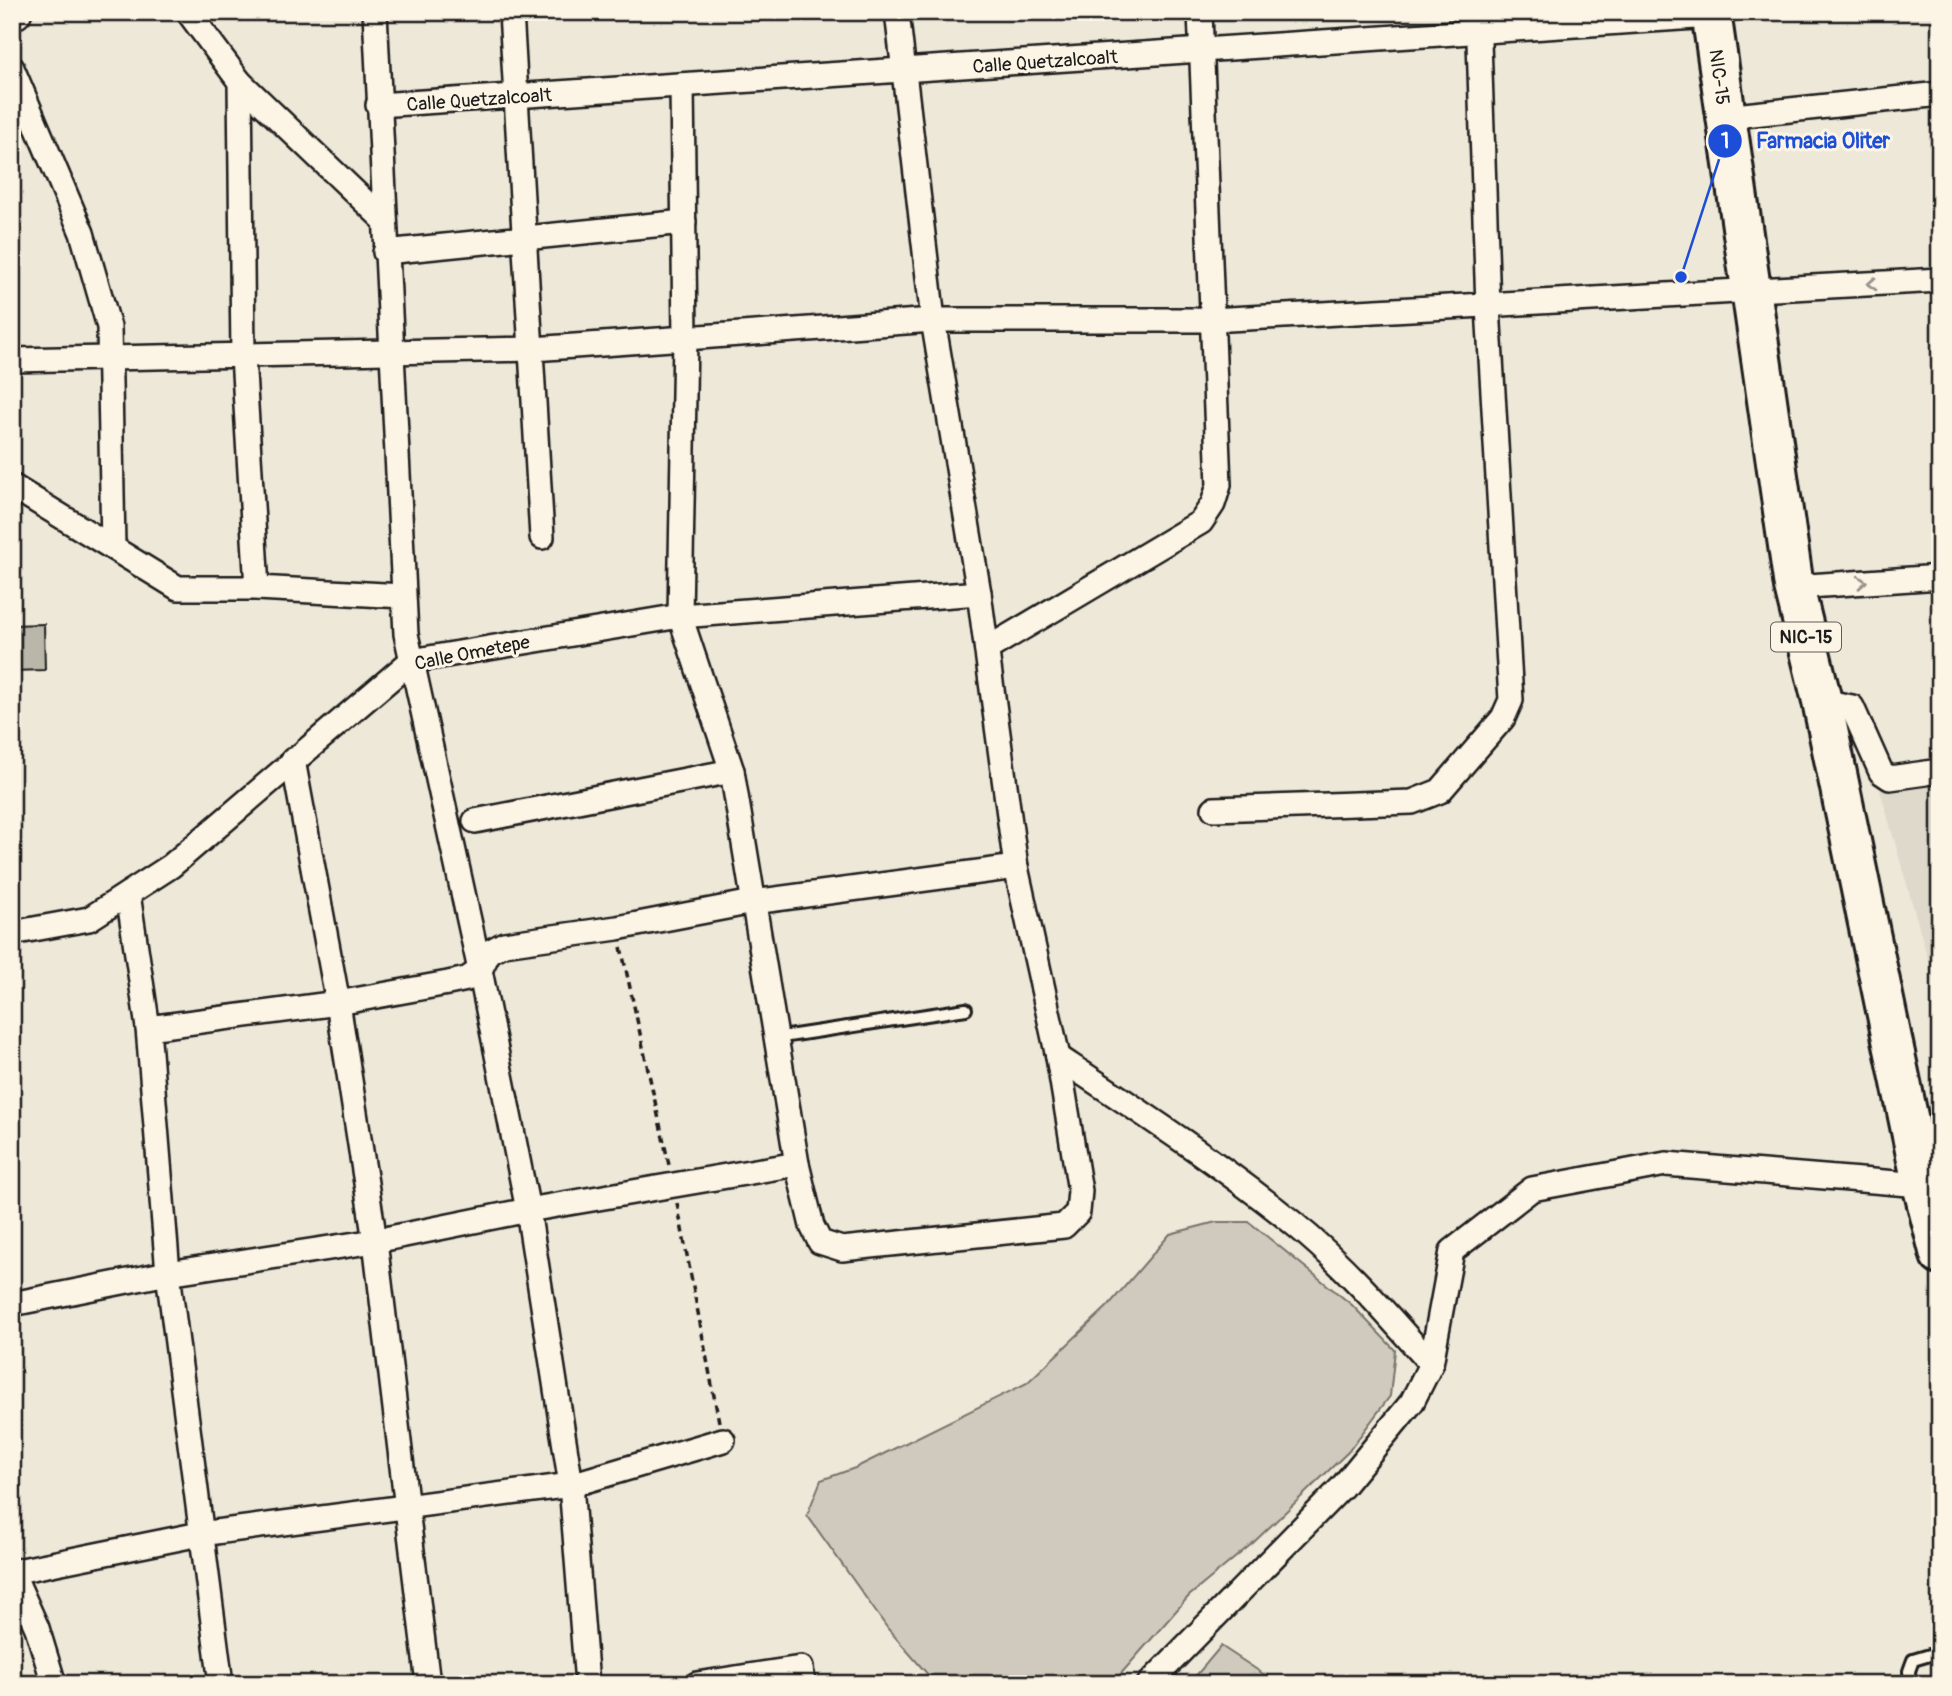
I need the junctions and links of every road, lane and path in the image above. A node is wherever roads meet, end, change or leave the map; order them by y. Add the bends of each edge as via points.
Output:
1 (188, 12) edge
2 (375, 12) edge
3 (511, 12) edge
4 (897, 12) edge
5 (1200, 12) edge
6 (1711, 14) edge
7 (1478, 22) edge
8 (1204, 50) junction
9 (12, 68) edge
10 (902, 70) junction
11 (240, 82) junction
12 (682, 85) junction
13 (1940, 94) edge
14 (514, 97) junction
15 (378, 105) junction
16 (1725, 117) junction
17 (384, 220) junction
18 (684, 222) junction
19 (525, 239) junction
20 (385, 252) junction
21 (1940, 280) edge
22 (1750, 292) junction
23 (1488, 307) junction
24 (933, 320) junction
25 (1210, 320) junction
26 (685, 338) junction
27 (533, 349) junction
28 (391, 353) junction
29 (243, 356) junction
30 (111, 358) junction
31 (12, 360) edge
32 (12, 486) edge
33 (542, 537) dead end
34 (113, 548) junction
35 (1940, 577) edge
36 (1794, 587) junction
37 (257, 588) junction
38 (979, 593) junction
39 (403, 596) junction
40 (680, 616) junction
41 (987, 649) junction
42 (411, 661) junction
43 (1822, 701) junction
44 (293, 760) junction
45 (732, 771) junction
46 (1940, 771) edge
47 (1214, 809) dead end
48 (475, 821) dead end
49 (1016, 867) junction
50 (128, 894) junction
51 (753, 902) junction
52 (12, 933) edge
53 (480, 970) junction
54 (338, 1003) junction
55 (966, 1009) dead end
56 (148, 1028) junction
57 (774, 1038) junction
58 (1058, 1057) junction
59 (797, 1164) junction
60 (1934, 1183) edge
61 (528, 1210) junction
62 (375, 1241) junction
63 (1940, 1255) edge
64 (168, 1273) junction
65 (12, 1304) edge
66 (1431, 1364) junction
67 (723, 1440) dead end
68 (571, 1485) junction
69 (408, 1507) junction
70 (201, 1534) junction
71 (12, 1572) edge
72 (1940, 1652) edge
73 (54, 1684) edge
74 (221, 1684) edge
75 (428, 1684) edge
76 (587, 1684) edge
77 (697, 1684) edge
78 (803, 1684) edge
79 (1150, 1684) edge
80 (1910, 1684) edge

1 - 11 street
2 - 15 street
3 - 14 street
4 - 10 street
5 - 8 street
6 - 7 street, Calle Quetzalcoalt
6 - 16 highway, NIC-15 / NIC-15
7 - 8 street, Calle Quetzalcoalt
7 - 23 street
8 - 10 street, Calle Quetzalcoalt
8 - 25 street
9 - 30 street via 82,233 109,327
10 - 12 street, Calle Quetzalcoalt
10 - 24 street
11 - 17 street
11 - 29 street
12 - 14 street, Calle Quetzalcoalt
12 - 18 street
13 - 16 street
14 - 15 street, Calle Quetzalcoalt
14 - 19 street
15 - 17 street
16 - 22 highway, NIC-15 / NIC-15
17 - 20 street
18 - 19 street
18 - 26 street
19 - 20 street
19 - 27 street
20 - 28 street
21 -> 22 street
22 - 23 street
22 - 36 highway, NIC-15 / NIC-15
23 - 25 street
23 - 47 street via 1511,700 1503,718 1440,791 1412,802
24 - 25 street
24 - 26 street
24 - 38 street
25 - 41 street via 1219,485 1201,522
26 - 27 street
26 - 40 street
27 - 28 street
27 - 33 street
28 - 29 street
28 - 39 street
29 - 30 street
29 - 37 street
30 - 31 street
30 - 34 street
32 - 34 street
34 - 37 street via 178,588
36 -> 35 street
36 - 43 highway, NIC-15 / NIC-15
37 - 39 street
38 - 40 street, Calle Ometepe
38 - 41 street
39 - 42 street
40 - 42 street, Calle Ometepe
40 - 45 street
41 - 49 street
42 - 44 street, Calle Ometepe
42 - 53 street
43 - 46 street via 1852,707 1881,772 1890,778
43 - 60 highway, NIC-15 / NIC-15
44 - 50 street, Calle Ometepe via 171,866
44 - 54 street
45 - 48 street
45 - 51 street
49 - 51 street
49 - 58 street
50 - 52 street, Calle Ometepe via 89,919
50 - 56 street
51 - 53 street via 504,944 489,952
51 - 57 street
53 - 54 street via 448,984
53 - 61 street
54 - 56 street
54 - 62 street
55 - 57 lane
56 - 64 street
57 - 59 street
58 - 59 street via 1080,1191 1077,1212 1064,1226 842,1249 820,1242
58 - 66 street via 1193,1148 1294,1224 1370,1295
59 - 61 street
60 - 63 highway, NIC-15 / NIC-15
60 - 66 street via 1666,1164 1532,1189 1452,1251
61 - 62 street
61 - 68 street
62 - 64 street
62 - 69 street
64 - 65 street
64 - 70 street
66 - 79 street via 1412,1402 1342,1486
67 - 68 street
68 - 69 street
68 - 76 street
69 - 70 street
69 - 75 street
70 - 71 street
70 - 74 street
71 - 73 street via 37,1628
72 - 80 lane via 1913,1660
77 - 78 street via 801,1668

